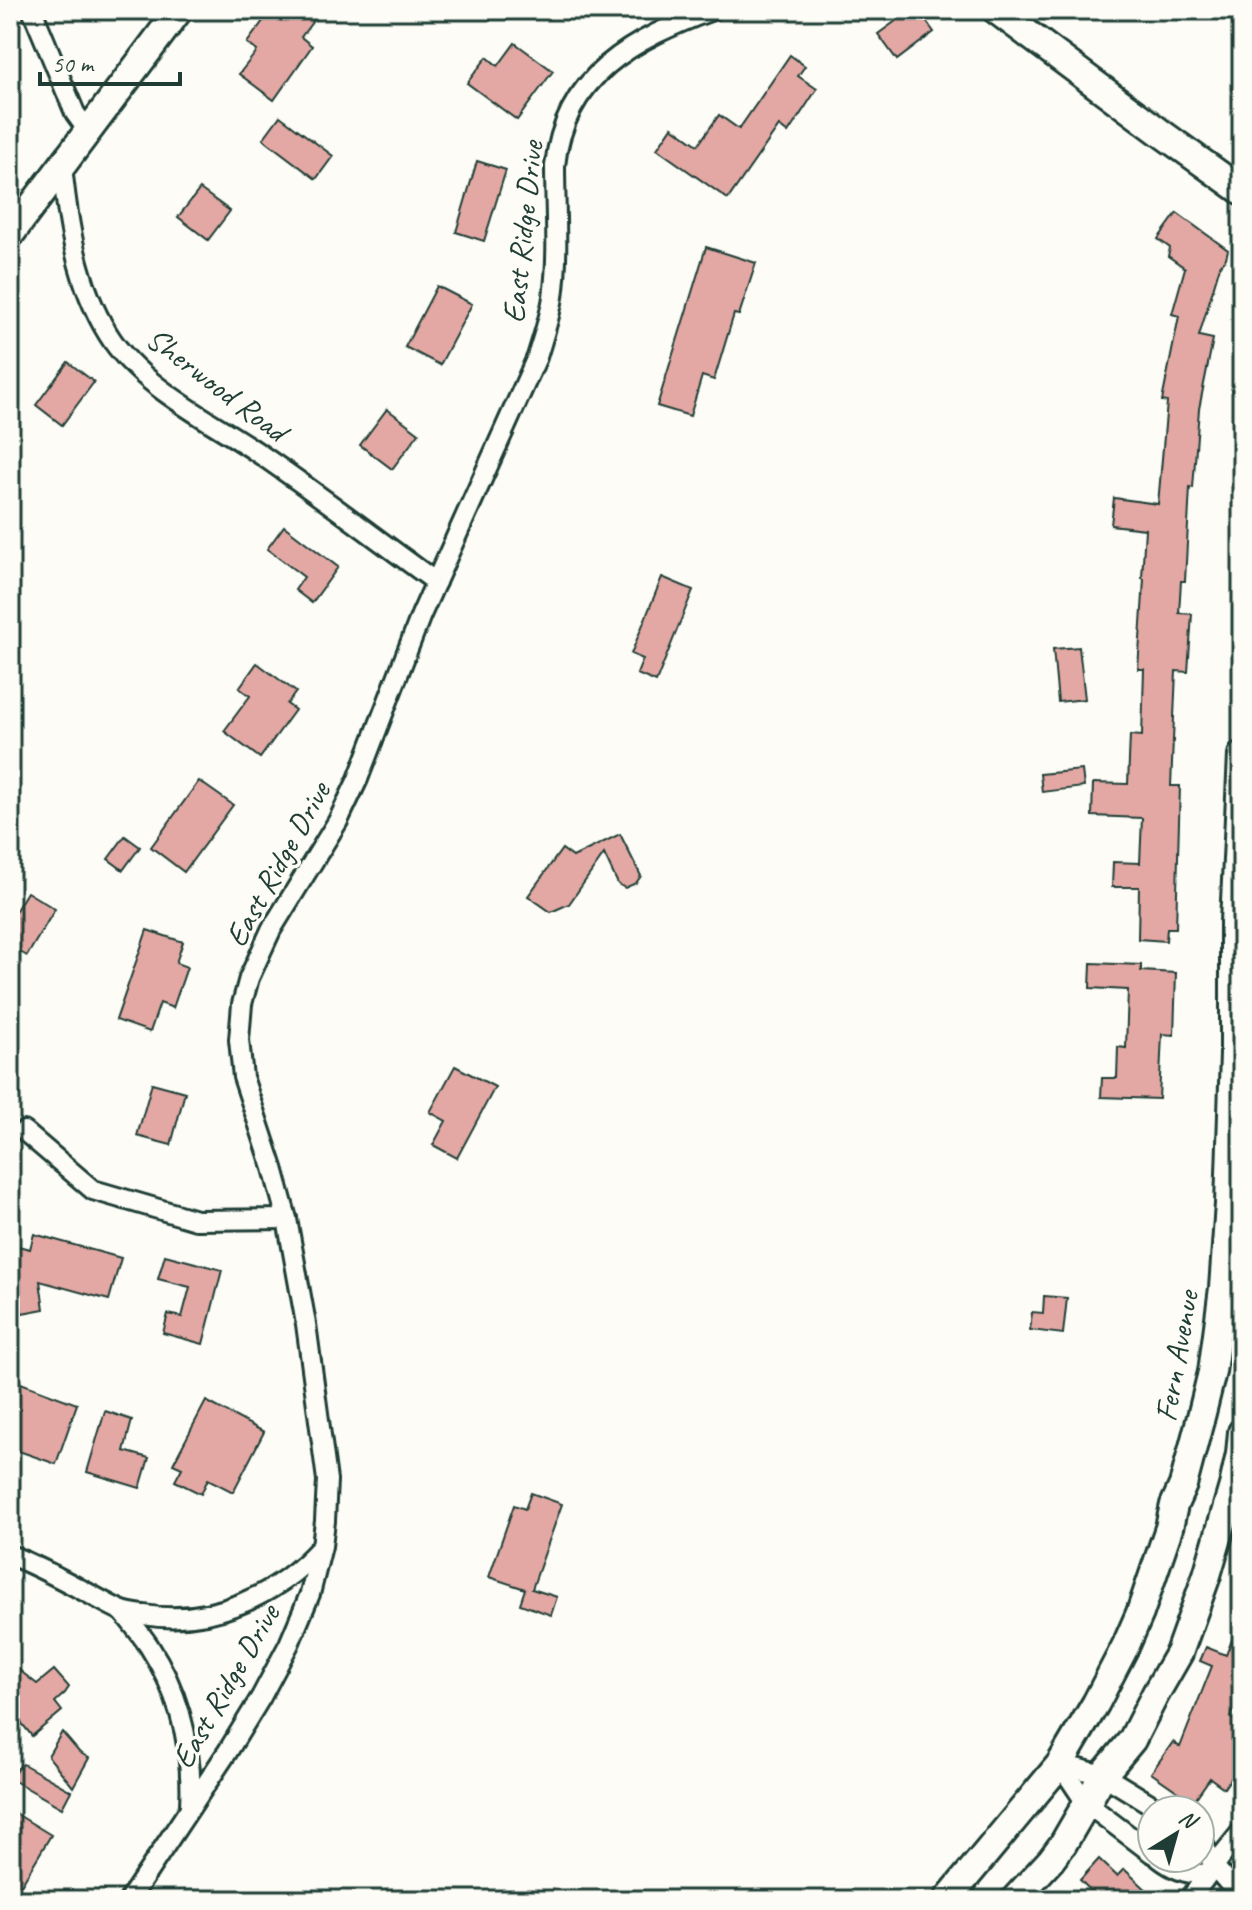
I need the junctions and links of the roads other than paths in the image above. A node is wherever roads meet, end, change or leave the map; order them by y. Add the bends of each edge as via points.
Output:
1 (32, 10) edge
2 (179, 10) edge
3 (712, 10) edge
4 (1006, 17) edge
5 (88, 131) junction
6 (62, 166) junction
7 (1242, 191) edge
8 (10, 235) edge
9 (436, 582) junction
10 (1242, 755) edge
11 (1238, 922) edge
12 (24, 1131) dead end
13 (287, 1219) junction
14 (1242, 1432) edge
15 (322, 1546) junction
16 (10, 1555) edge
17 (122, 1611) junction
18 (1060, 1764) junction
19 (1103, 1775) junction
20 (1136, 1795) edge
21 (1086, 1803) junction
22 (190, 1806) junction
23 (1242, 1831) edge
24 (1136, 1841) edge
25 (1216, 1864) edge
26 (1216, 1868) edge
27 (1208, 1874) edge
28 (1242, 1899) edge
29 (129, 1900) edge
30 (947, 1900) edge
31 (1014, 1900) edge
32 (1189, 1900) edge

1 - 5 street via 75,113
2 - 5 street
3 - 9 street, East Ridge Drive via 625,50 591,78 564,122 556,151 556,258 549,316 537,357
4 - 7 street
5 - 6 street
6 - 8 street
6 - 9 street, Sherwood Road via 69,226 85,285 101,322 132,365
9 - 13 street, East Ridge Drive via 358,779 271,930 242,1004 243,1077
10 - 11 street, Fern Avenue
11 - 18 street, Fern Avenue via 1229,1204 1212,1372 1183,1485 1140,1613
12 - 13 street via 93,1190 196,1220
13 - 15 street, East Ridge Drive via 327,1480
14 - 19 street via 1233,1486 1179,1653 1132,1740
15 - 17 street via 279,1585 230,1608 176,1618
15 - 22 street, East Ridge Drive via 289,1644
16 - 17 street
17 - 22 street via 148,1644 176,1699 190,1761
18 - 19 street
18 - 21 street
18 - 30 street, Fern Avenue
19 - 20 street
19 - 21 street
21 - 24 street
21 - 31 street via 1063,1844
22 - 29 street, East Ridge Drive
23 - 25 street
26 - 28 street
27 - 32 street

